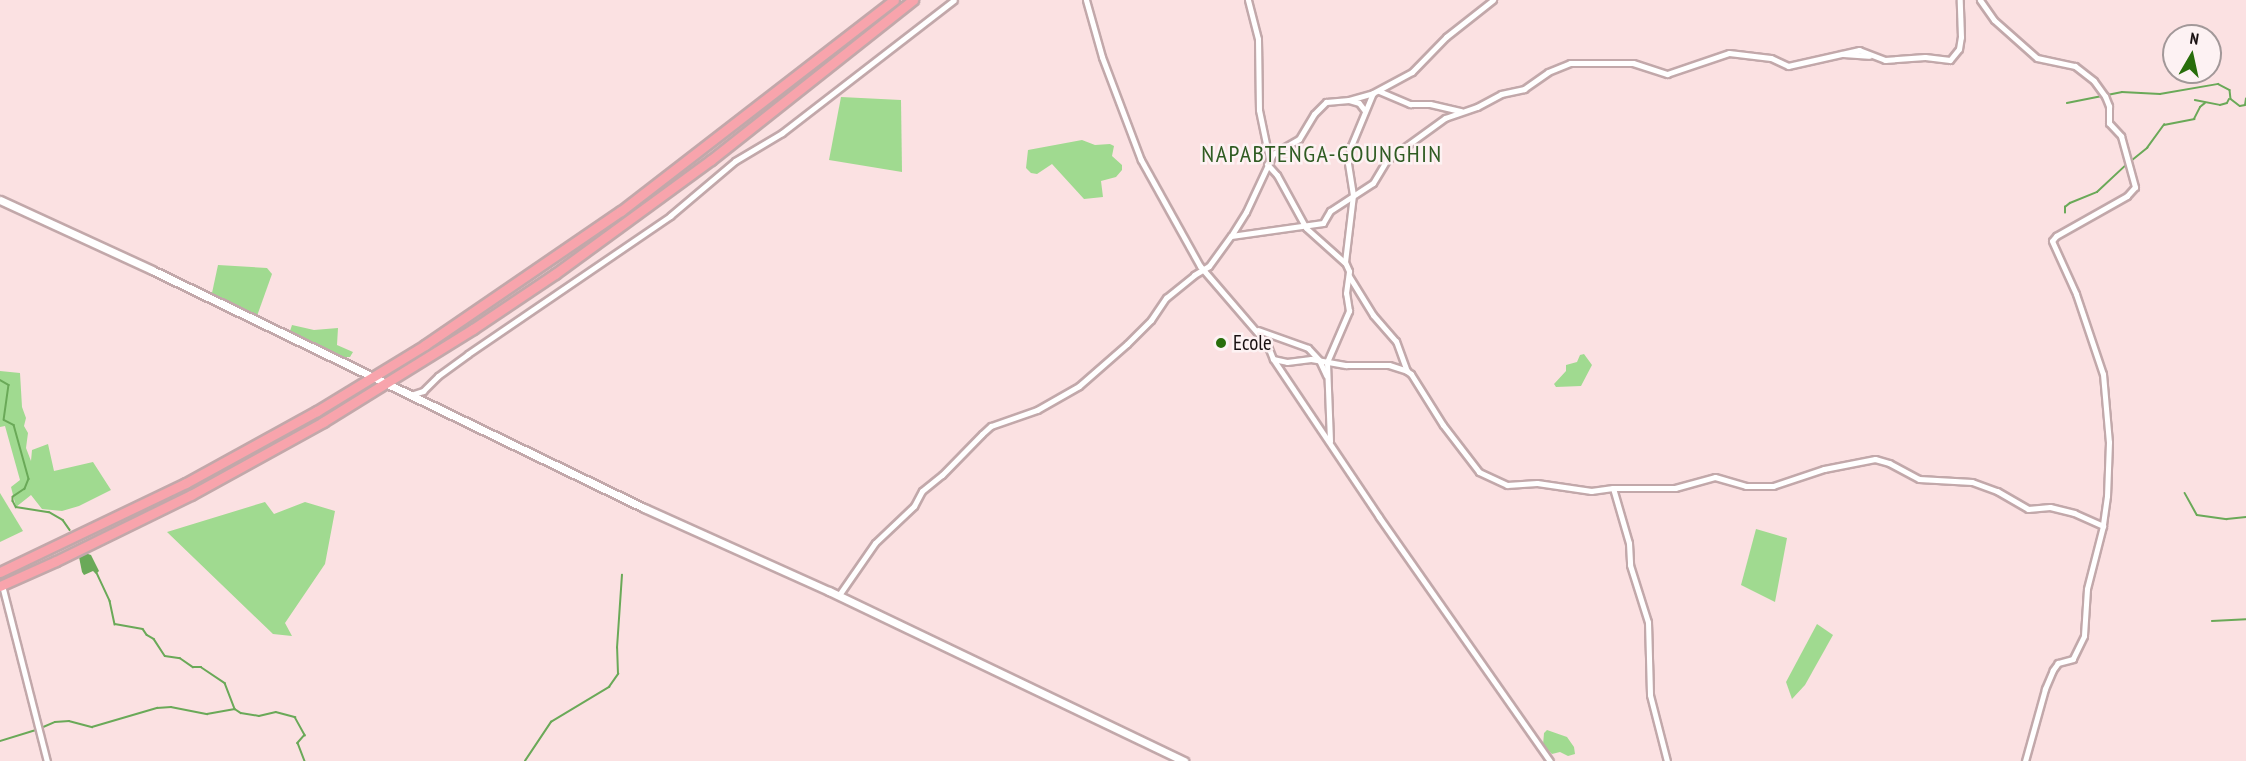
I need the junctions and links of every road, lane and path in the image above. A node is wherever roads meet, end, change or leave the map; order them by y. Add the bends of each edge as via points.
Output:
1 (894, 0) edge
2 (913, 0) edge
3 (954, 0) edge
4 (1086, 0) edge
5 (1248, 0) edge
6 (1493, 0) edge
7 (1960, 0) edge
8 (1980, 0) edge
9 (1379, 90) junction
10 (1372, 93) junction
11 (1349, 100) junction
12 (1462, 112) junction
13 (1365, 113) junction
14 (1268, 161) junction
15 (1353, 195) junction
16 (0, 200) edge
17 (1306, 228) junction
18 (1231, 236) junction
19 (1346, 264) junction
20 (1204, 270) junction
21 (1349, 276) junction
22 (1255, 328) junction
23 (1273, 359) junction
24 (1319, 360) junction
25 (1327, 361) junction
26 (1407, 371) junction
27 (1326, 376) junction
28 (374, 377) junction
29 (388, 383) junction
30 (411, 395) junction
31 (1330, 443) junction
32 (1613, 488) junction
33 (2103, 526) junction
34 (0, 572) edge
35 (1, 585) edge
36 (839, 595) junction
37 (48, 761) edge
38 (1184, 761) edge
39 (1550, 761) edge
40 (1667, 761) edge
41 (2025, 761) edge

1 - 28 highway via 621,211
2 - 29 highway via 711,160 564,267
3 - 30 street via 782,133 735,161 670,216 468,354 423,391
4 - 20 street via 1102,57 1141,160
5 - 14 street via 1258,39 1259,110
6 - 9 street via 1446,37 1412,72
7 - 12 street via 1961,37 1954,58 1885,60 1859,50 1788,66 1771,58 1729,53 1667,74 1633,63 1570,63 1548,72 1524,90 1501,94
8 - 33 street via 1994,20 2037,58 2075,66 2094,81 2109,106 2110,127 2121,136 2135,187 2127,196 2052,241 2076,294 2104,380 2109,442
9 - 10 street
9 - 12 street via 1410,104 1430,104
10 - 11 street
10 - 13 street
11 - 13 street via 1359,103
11 - 14 street via 1322,104 1299,139
12 - 15 street via 1445,118 1387,160 1372,183
13 - 15 street via 1348,158
14 - 17 street
14 - 18 street
15 - 17 street via 1330,211 1323,223
15 - 19 street
16 - 28 street
17 - 18 street
17 - 19 street
18 - 20 street
19 - 21 street
20 - 22 street
20 - 36 street via 1166,298 1151,320 1079,386 1037,410 991,426 982,434 875,543
21 - 25 street via 1348,318
21 - 26 street via 1373,315 1396,340
22 - 23 street
22 - 24 street via 1302,345
23 - 24 street via 1291,363
23 - 31 street
24 - 25 street
24 - 27 street
25 - 26 street via 1389,365
25 - 27 street
26 - 32 street via 1458,446 1485,476 1507,485 1537,483 1591,491
27 - 31 street
28 - 29 street
28 - 34 highway via 186,483
29 - 30 street
29 - 35 highway via 191,495
30 - 36 street via 644,508
31 - 39 street
32 - 33 street via 1675,488 1715,477 1746,486 1773,486 1830,467 1875,459 1919,479 1972,482 2028,509 2050,507
32 - 40 street via 1629,543 1630,565 1648,622 1650,695
33 - 41 street via 2087,589 2084,636 2073,659 2058,663 2053,670
35 - 37 street
36 - 38 street

